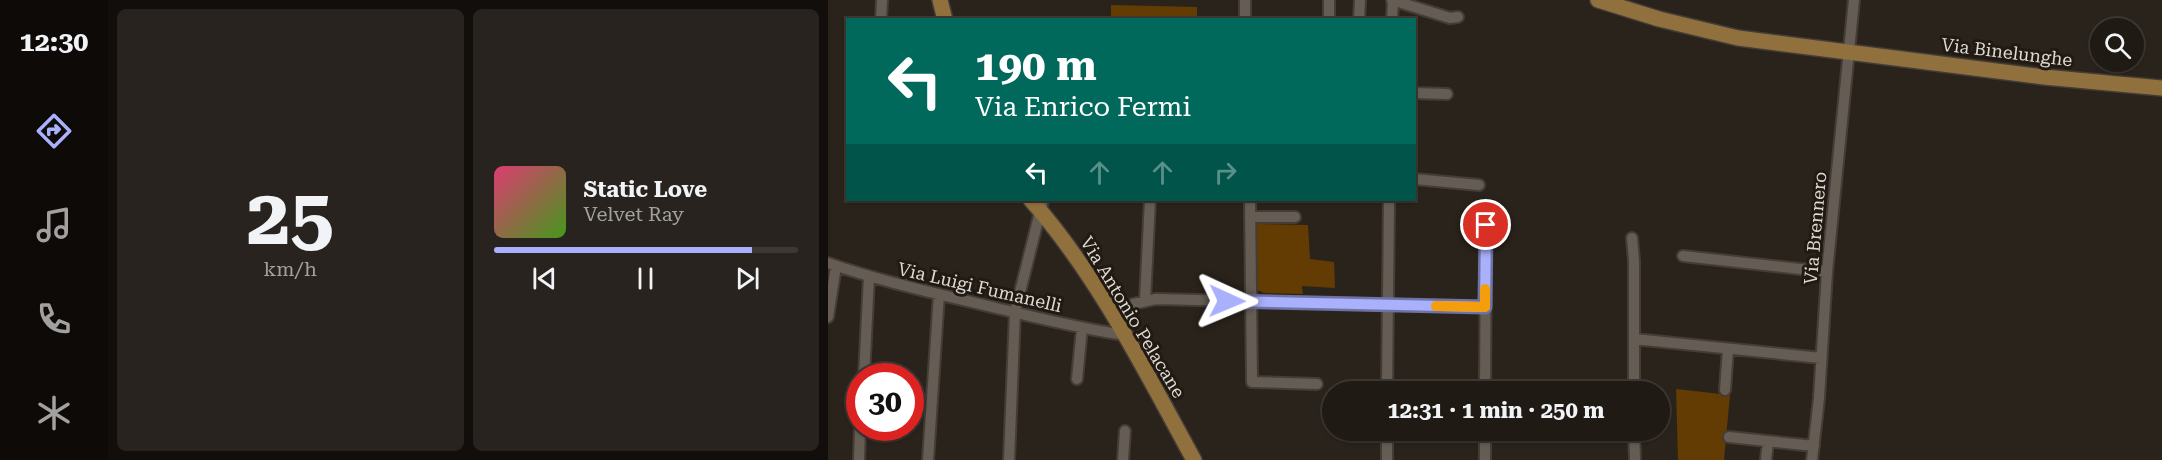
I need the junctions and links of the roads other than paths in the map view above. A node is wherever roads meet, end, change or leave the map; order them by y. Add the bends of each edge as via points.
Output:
1 (882, 0) edge
2 (940, 0) edge
3 (1245, 0) edge
4 (1329, 0) edge
5 (1360, 0) edge
6 (1393, 0) edge
7 (1598, 0) edge
8 (1854, 0) edge
9 (880, 18) edge
10 (944, 18) edge
11 (1245, 18) edge
12 (1329, 18) edge
13 (1359, 18) edge
14 (1392, 18) edge
15 (1458, 18) dead end
16 (1848, 52) junction
17 (2162, 88) edge
18 (1416, 93) edge
19 (1447, 94) dead end
20 (1416, 179) edge
21 (1479, 185) dead end
22 (1150, 201) edge
23 (1250, 201) edge
24 (1389, 201) edge
25 (1038, 203) edge
26 (1250, 217) junction
27 (1295, 217) dead end
28 (1486, 225) dead end
29 (1632, 238) dead end
30 (1683, 256) dead end
31 (832, 265) edge
32 (1827, 272) junction
33 (869, 277) junction
34 (939, 294) junction
35 (1145, 300) junction
36 (1250, 301) junction
37 (1387, 304) junction
38 (1485, 307) junction
39 (1015, 312) junction
40 (828, 317) edge
41 (1114, 318) junction
42 (1082, 328) junction
43 (1125, 335) junction
44 (1634, 339) junction
45 (1728, 349) junction
46 (1821, 358) junction
47 (865, 363) edge
48 (1077, 379) dead end
49 (1387, 381) edge
50 (1485, 381) edge
51 (1634, 381) edge
52 (1317, 384) dead end
53 (1725, 390) dead end
54 (1125, 431) dead end
55 (1729, 437) dead end
56 (860, 441) edge
57 (1387, 441) edge
58 (1485, 441) edge
59 (1634, 441) edge
60 (1768, 441) junction
61 (1814, 446) junction
62 (859, 460) edge
63 (928, 460) edge
64 (1009, 460) edge
65 (1123, 460) edge
66 (1194, 460) edge
67 (1387, 460) edge
68 (1485, 460) edge
69 (1635, 460) edge
70 (1766, 460) edge
71 (1812, 460) edge

1 - 9 street
2 - 10 street
3 - 11 street
4 - 12 street
5 - 13 street
6 - 14 street
6 - 15 street
7 - 16 street, Via Binelunghe via 1738,38
8 - 16 street, Via Brennero
16 - 17 street, Via Binelunghe
16 - 32 street, Via Brennero
18 - 19 street
20 - 21 street
22 - 35 street
23 - 26 street
24 - 37 street
25 - 39 street
25 - 41 street, Via Antonio Pelacane
26 - 27 street
26 - 36 street
28 - 38 street
29 - 44 street
30 - 32 street
31 - 33 street, Via Luigi Fumanelli
31 - 40 street
32 - 46 street, Via Brennero
33 - 34 street, Via Luigi Fumanelli
33 - 47 street
34 - 39 street, Via Luigi Fumanelli
34 - 63 street
35 - 36 street
35 - 41 street
36 - 37 street
36 - 52 street via 1252,382
37 - 38 street
37 - 49 street
38 - 50 street
39 - 42 street, Via Luigi Fumanelli
39 - 64 street
41 - 43 street, Via Antonio Pelacane
42 - 43 street, Via Luigi Fumanelli
42 - 48 street
43 - 66 street, Via Antonio Pelacane
44 - 45 street
44 - 51 street
45 - 46 street
45 - 53 street
46 - 61 street, Via Brennero
54 - 65 street
55 - 60 street
56 - 62 street
57 - 67 street
58 - 68 street
59 - 69 street
60 - 61 street
60 - 70 street
61 - 71 street, Via Brennero

